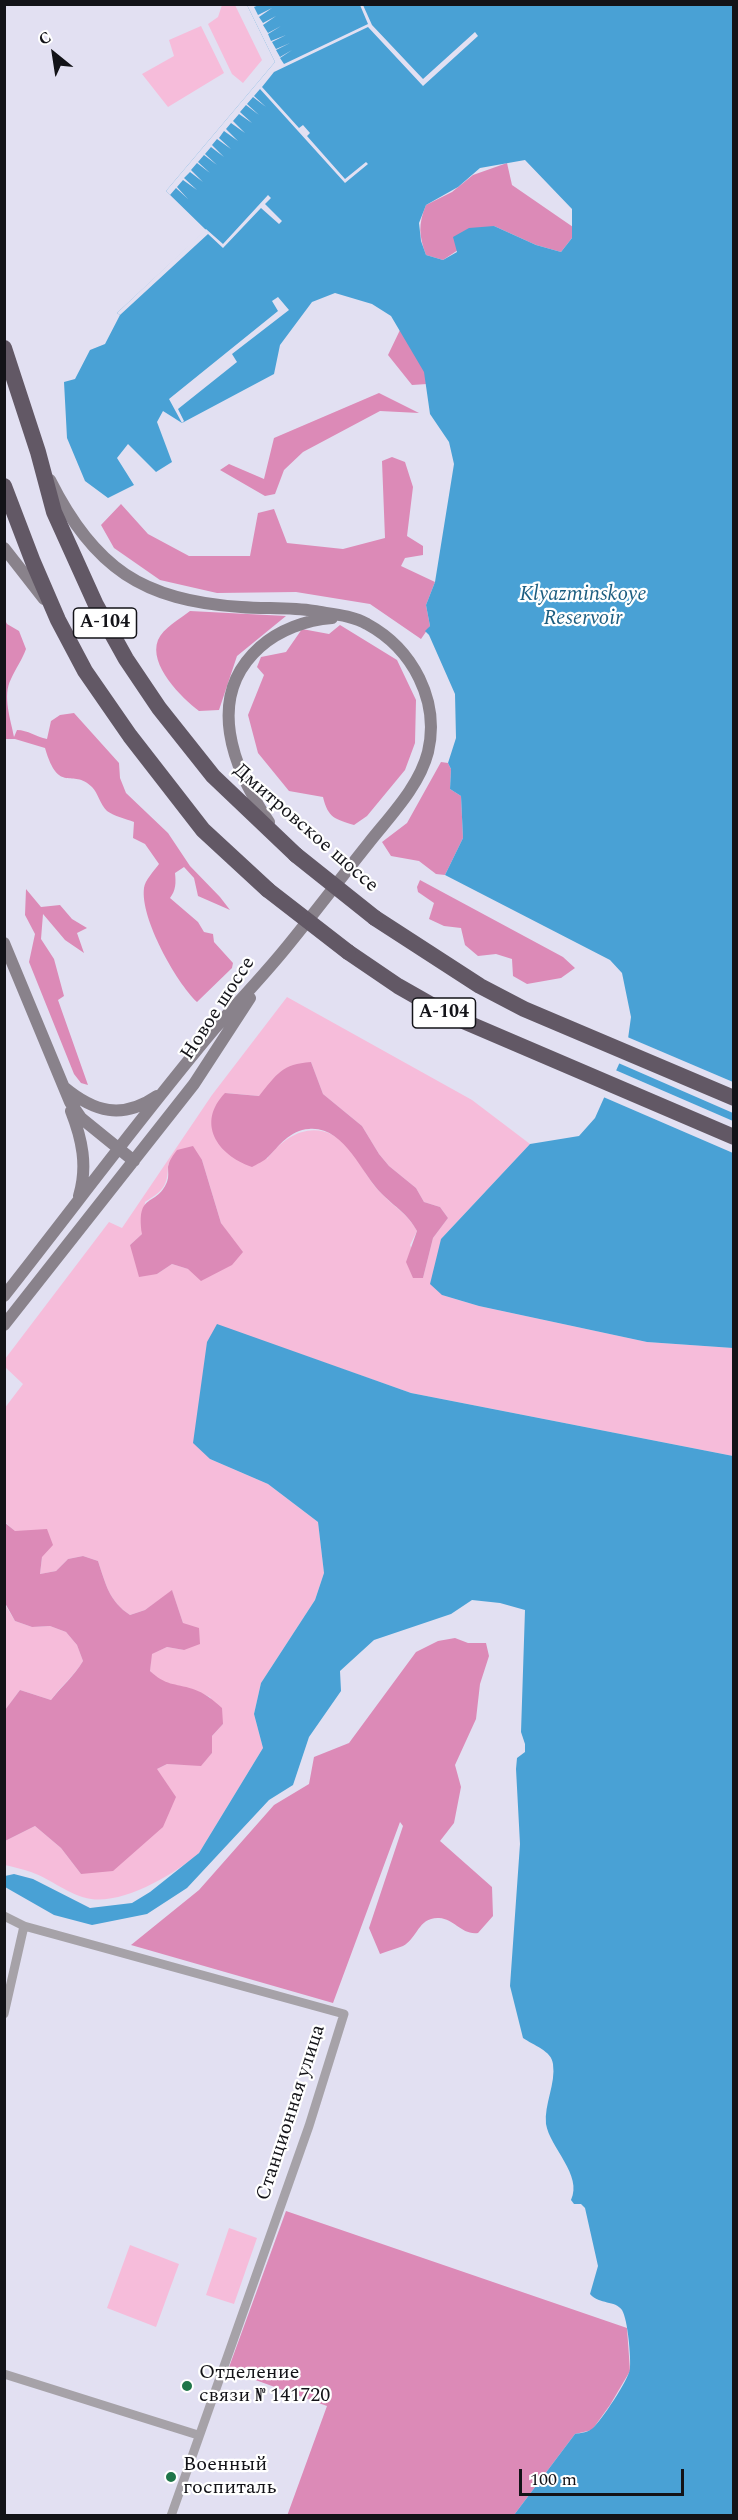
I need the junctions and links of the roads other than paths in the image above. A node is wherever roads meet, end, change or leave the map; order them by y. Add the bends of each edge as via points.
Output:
1 (4, 348) edge
2 (38, 452) junction
3 (4, 486) edge
4 (4, 548) edge
5 (346, 616) junction
6 (58, 620) junction
7 (293, 852) junction
8 (4, 943) edge
9 (274, 962) junction
10 (61, 1084) junction
11 (168, 1087) junction
12 (734, 1098) edge
13 (734, 1137) edge
14 (118, 1150) junction
15 (134, 1161) junction
16 (77, 1202) junction
17 (4, 1296) edge
18 (4, 1325) edge
19 (4, 1916) edge
20 (24, 1926) junction
21 (4, 2014) edge
22 (4, 2374) edge
23 (198, 2435) junction
24 (171, 2516) edge

1 - 2 highway, Дмитровское шоссе / А-104
2 - 5 main road via 74,524 102,557 130,579 161,594 192,600
2 - 7 highway, Дмитровское шоссе / А-104 via 54,512 96,605 126,659 213,776
3 - 6 highway, А-104
4 - 6 main road
5 - 7 main road via 297,625 270,638 248,658 233,681 228,701 228,722 242,778
5 - 9 main road via 366,623 394,644 414,668 430,708 432,732 417,778
6 - 13 highway, А-104, bridge via 86,671 203,830 268,890 348,952 449,1016
7 - 12 highway, Дмитровское шоссе / А-104, bridge via 375,918 480,986
8 - 10 main road
9 - 11 main road, Новое шоссе
9 - 15 main road, Новое шоссе via 194,1084
10 - 11 main road via 88,1105 118,1110 138,1107
10 - 14 main road via 81,1118
10 - 16 main road via 83,1151
11 - 14 main road, Новое шоссе
14 - 15 main road
14 - 16 main road, Новое шоссе
15 - 18 main road, Новое шоссе
16 - 17 main road, Новое шоссе
19 - 20 street, Станционная улица
20 - 21 street
20 - 23 street, Станционная улица via 344,2014 306,2134
22 - 23 street
23 - 24 street, Станционная улица

